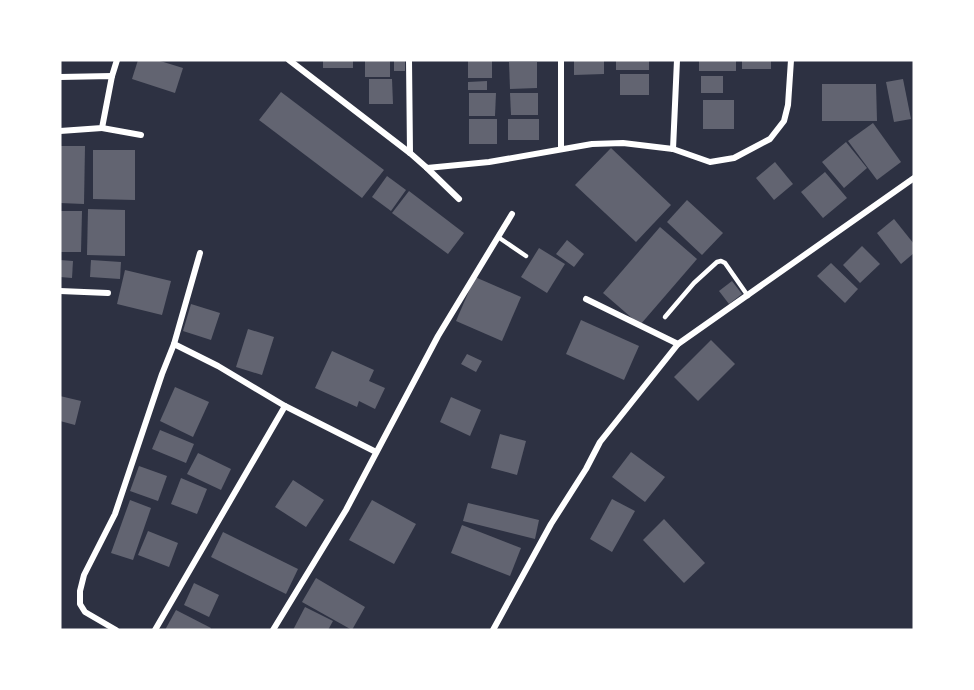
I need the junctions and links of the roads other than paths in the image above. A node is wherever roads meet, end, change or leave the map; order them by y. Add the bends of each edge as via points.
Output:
1 (117, 60) edge
2 (409, 60) edge
3 (561, 60) edge
4 (677, 60) edge
5 (791, 60) edge
6 (292, 61) edge
7 (112, 76) junction
8 (60, 77) edge
9 (102, 128) junction
10 (60, 131) edge
11 (141, 135) dead end
12 (561, 148) junction
13 (673, 149) junction
14 (410, 153) junction
15 (427, 168) junction
16 (914, 178) edge
17 (459, 199) dead end
18 (512, 214) dead end
19 (498, 237) junction
20 (200, 254) dead end
21 (526, 256) dead end
22 (60, 291) edge
23 (108, 293) dead end
24 (748, 296) junction
25 (586, 299) dead end
26 (665, 317) dead end
27 (174, 344) junction
28 (678, 344) junction
29 (285, 406) junction
30 (376, 452) junction
31 (116, 630) edge
32 (155, 630) edge
33 (273, 630) edge
34 (493, 630) edge

1 - 7 street
2 - 14 street
3 - 12 street
4 - 13 street
5 - 13 street via 784,121 770,139 734,158 710,162
6 - 14 street
7 - 8 street
7 - 9 street
9 - 10 street
9 - 11 street
12 - 13 street via 623,144
12 - 15 street via 489,162
14 - 15 street
15 - 17 street
16 - 24 street
18 - 19 street
19 - 21 lane
19 - 30 street via 438,336
20 - 27 street
22 - 23 street
24 - 26 lane via 725,263 717,262
24 - 28 street
25 - 28 street
27 - 29 street
27 - 31 street via 115,514 80,591 80,604 85,612
28 - 34 street via 600,442
29 - 30 street
29 - 32 street
30 - 33 street via 346,510

